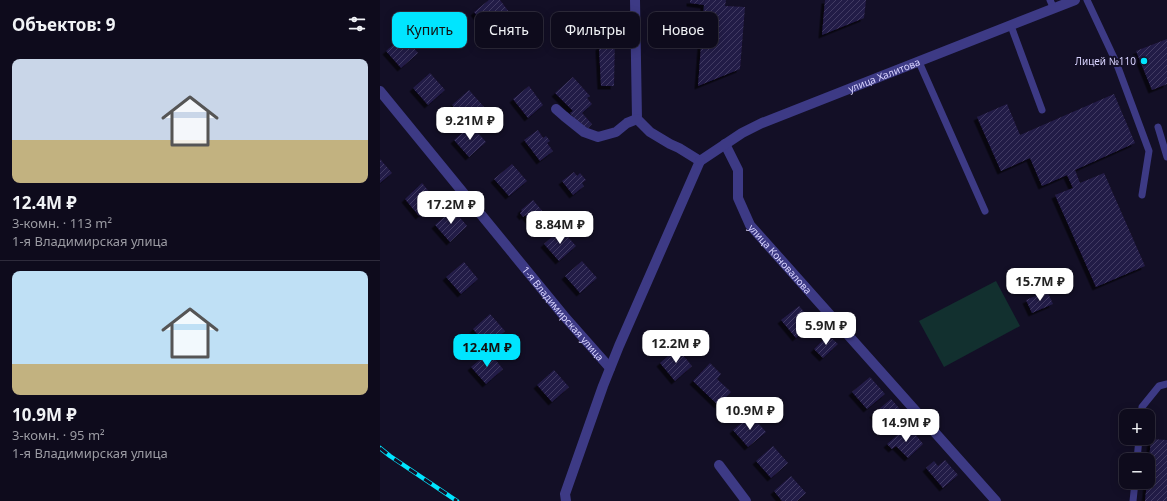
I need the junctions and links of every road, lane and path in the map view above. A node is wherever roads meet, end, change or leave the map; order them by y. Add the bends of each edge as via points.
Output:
1 (635, 0) edge
2 (1075, 0) edge
3 (1088, 0) edge
4 (1052, 4) edge
5 (1011, 26) junction
6 (919, 62) junction
7 (380, 91) edge
8 (556, 109) dead end
9 (1042, 110) dead end
10 (637, 120) junction
11 (1158, 127) dead end
12 (725, 144) junction
13 (1167, 157) edge
14 (700, 161) junction
15 (1142, 195) dead end
16 (985, 212) dead end
17 (610, 368) junction
18 (1167, 384) edge
19 (1142, 409) edge
20 (719, 465) dead end
21 (1134, 489) edge
22 (566, 501) edge
23 (746, 501) edge
24 (996, 501) edge
25 (1133, 501) edge

1 - 10 street
2 - 4 street, улица Халитова
3 - 15 lane via 1116,62 1149,151
4 - 5 street, улица Халитова
5 - 6 street, улица Халитова
5 - 9 lane
6 - 12 street, улица Халитова via 762,123
6 - 16 lane
7 - 17 street, 1-я Владимирская улица via 564,316
8 - 10 street via 584,132 598,137 616,132 627,123
10 - 14 street via 650,132
11 - 13 lane
12 - 14 street, улица Халитова
12 - 24 street, улица Коновалова via 738,170 738,198 750,225
14 - 17 street
17 - 22 street via 566,494
18 - 19 lane via 1159,386
20 - 23 street
21 - 25 lane

